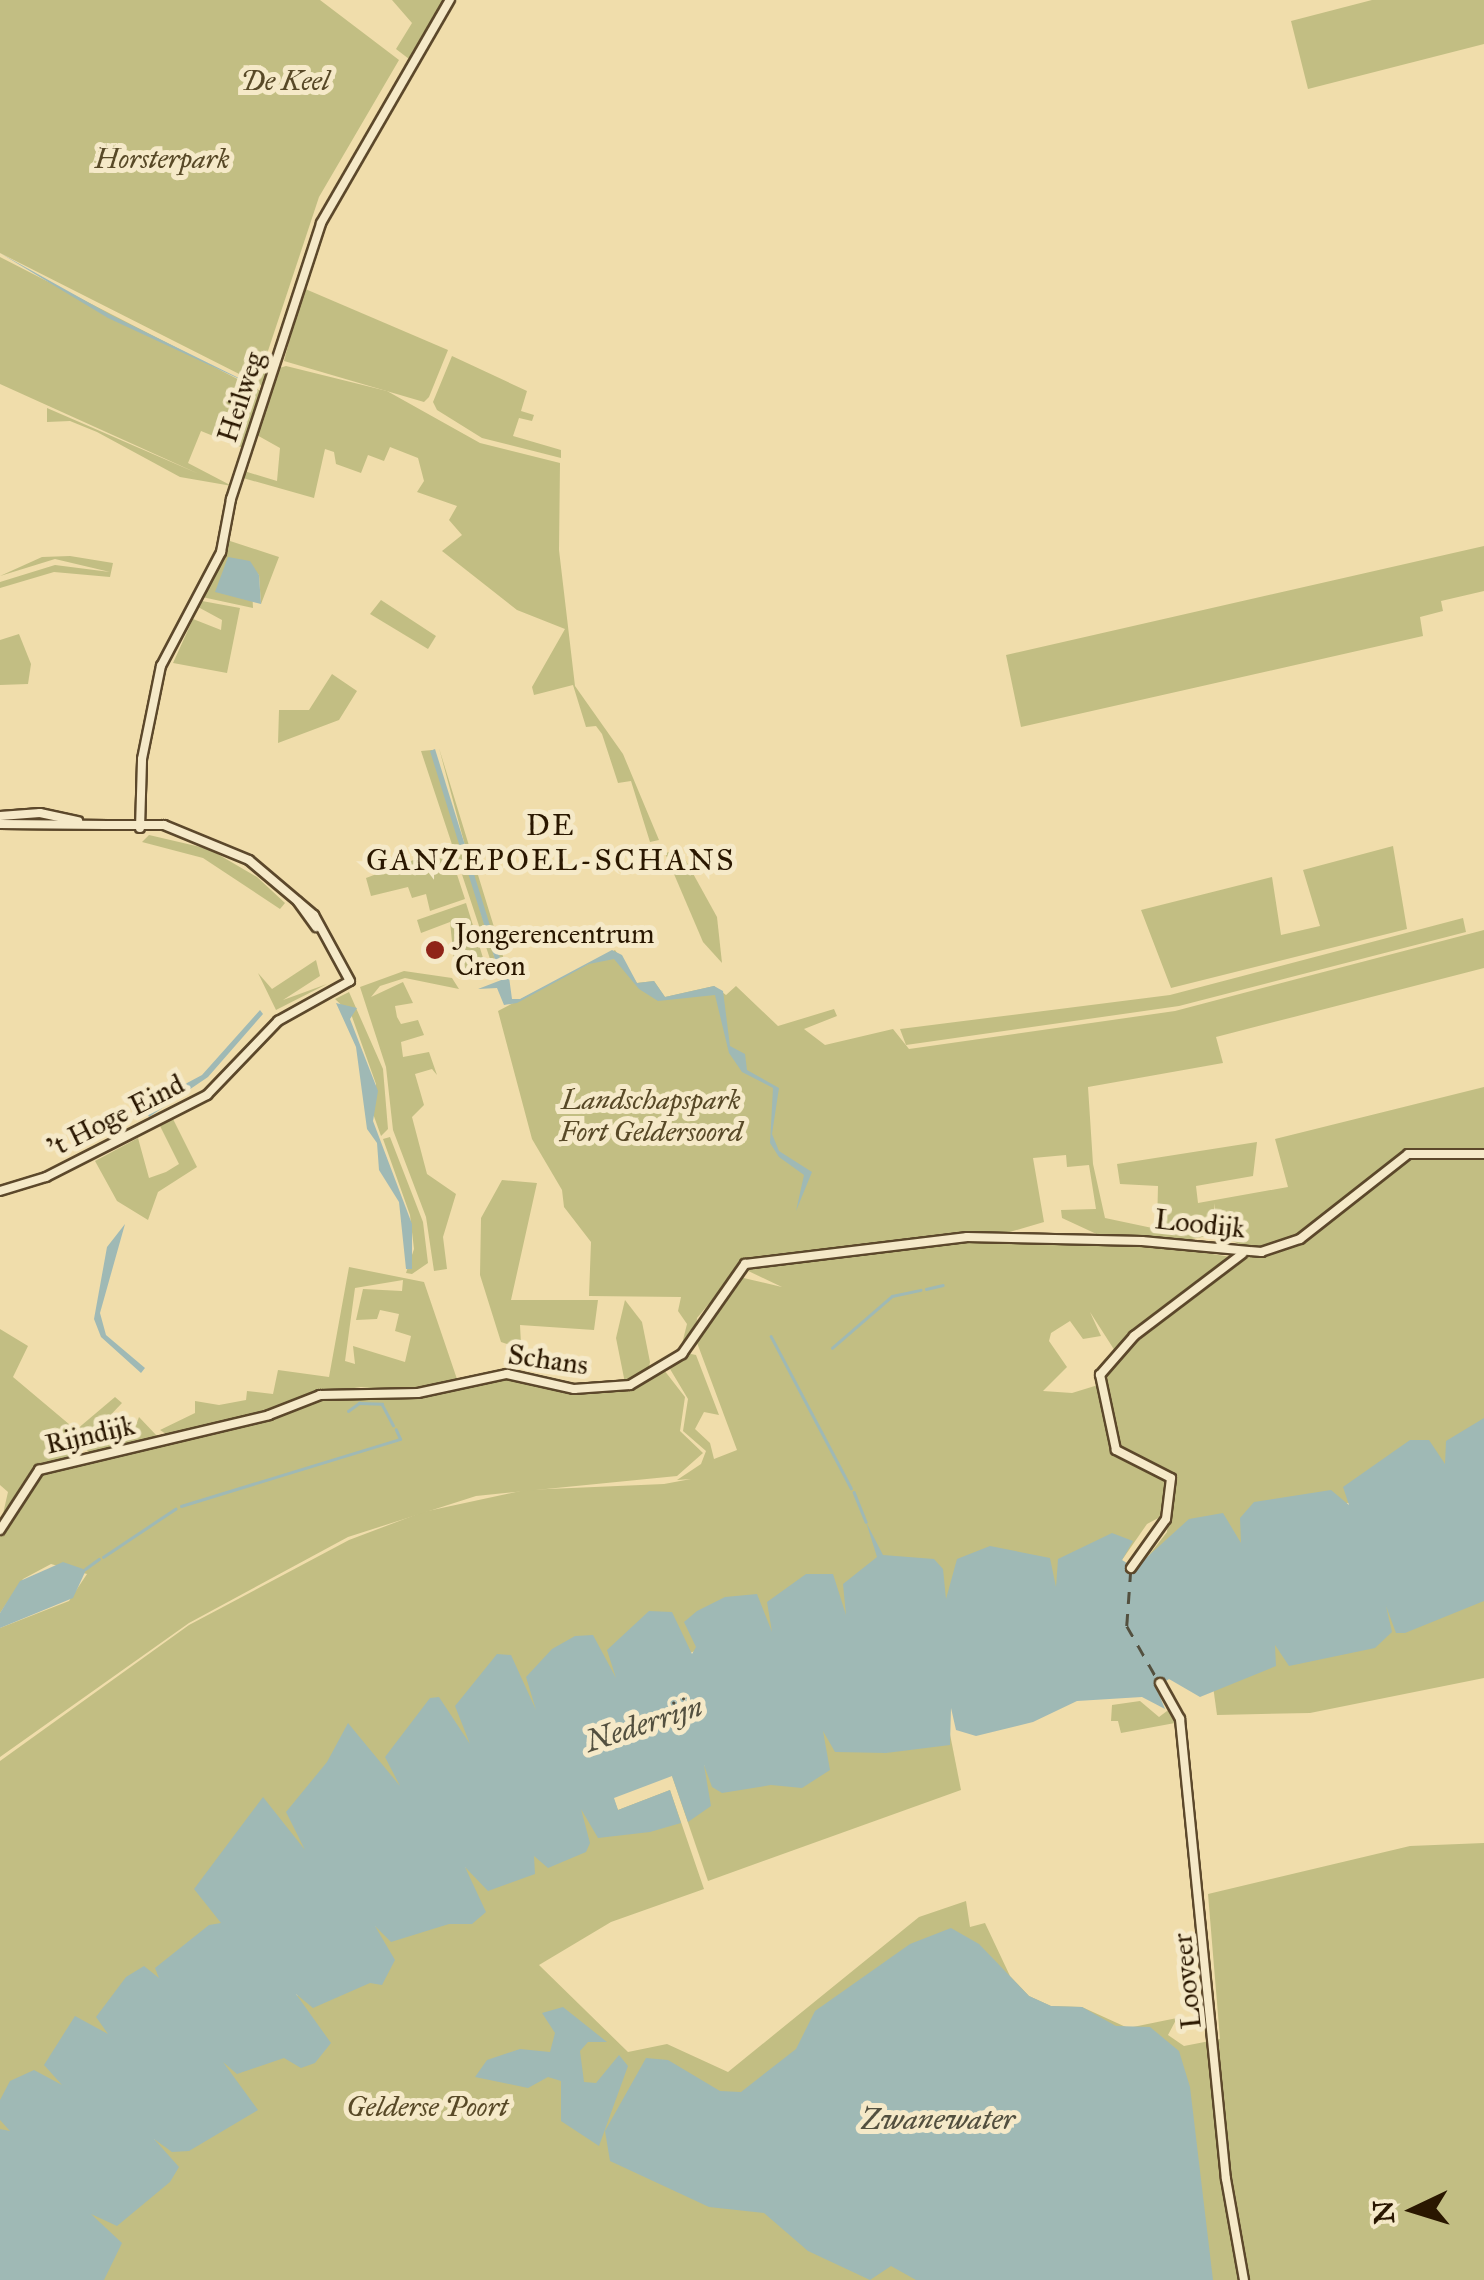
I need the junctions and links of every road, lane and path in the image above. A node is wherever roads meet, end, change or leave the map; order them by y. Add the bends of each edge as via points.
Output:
1 (450, 0) edge
2 (0, 816) edge
3 (0, 824) edge
4 (87, 824) junction
5 (140, 825) junction
6 (1484, 1154) edge
7 (0, 1191) edge
8 (998, 1236) joint
9 (1242, 1254) junction
10 (162, 1441) joint
11 (0, 1530) edge
12 (1132, 1568) dead end
13 (1160, 1683) dead end
14 (1244, 2280) edge

1 - 5 street, Heilweg via 321,222 231,499 221,552 161,666 142,759
2 - 4 street via 40,813
3 - 4 street
4 - 5 street
5 - 7 street, 't Hoge Eind via 172,829 240,854 296,898 348,978 278,1022 207,1095 46,1177
6 - 9 street, Loodijk via 1408,1154 1300,1239
8 - 9 street, Loodijk via 1160,1242
8 - 10 street, Schans via 745,1264 682,1354 630,1385 574,1389 507,1374 411,1394 330,1393
9 - 12 street via 1134,1336 1099,1382 1116,1450 1160,1467 1170,1478 1166,1519
10 - 11 street, Rijndijk via 35,1472
13 - 14 street, Looveer via 1179,1714 1190,1787 1226,2179

